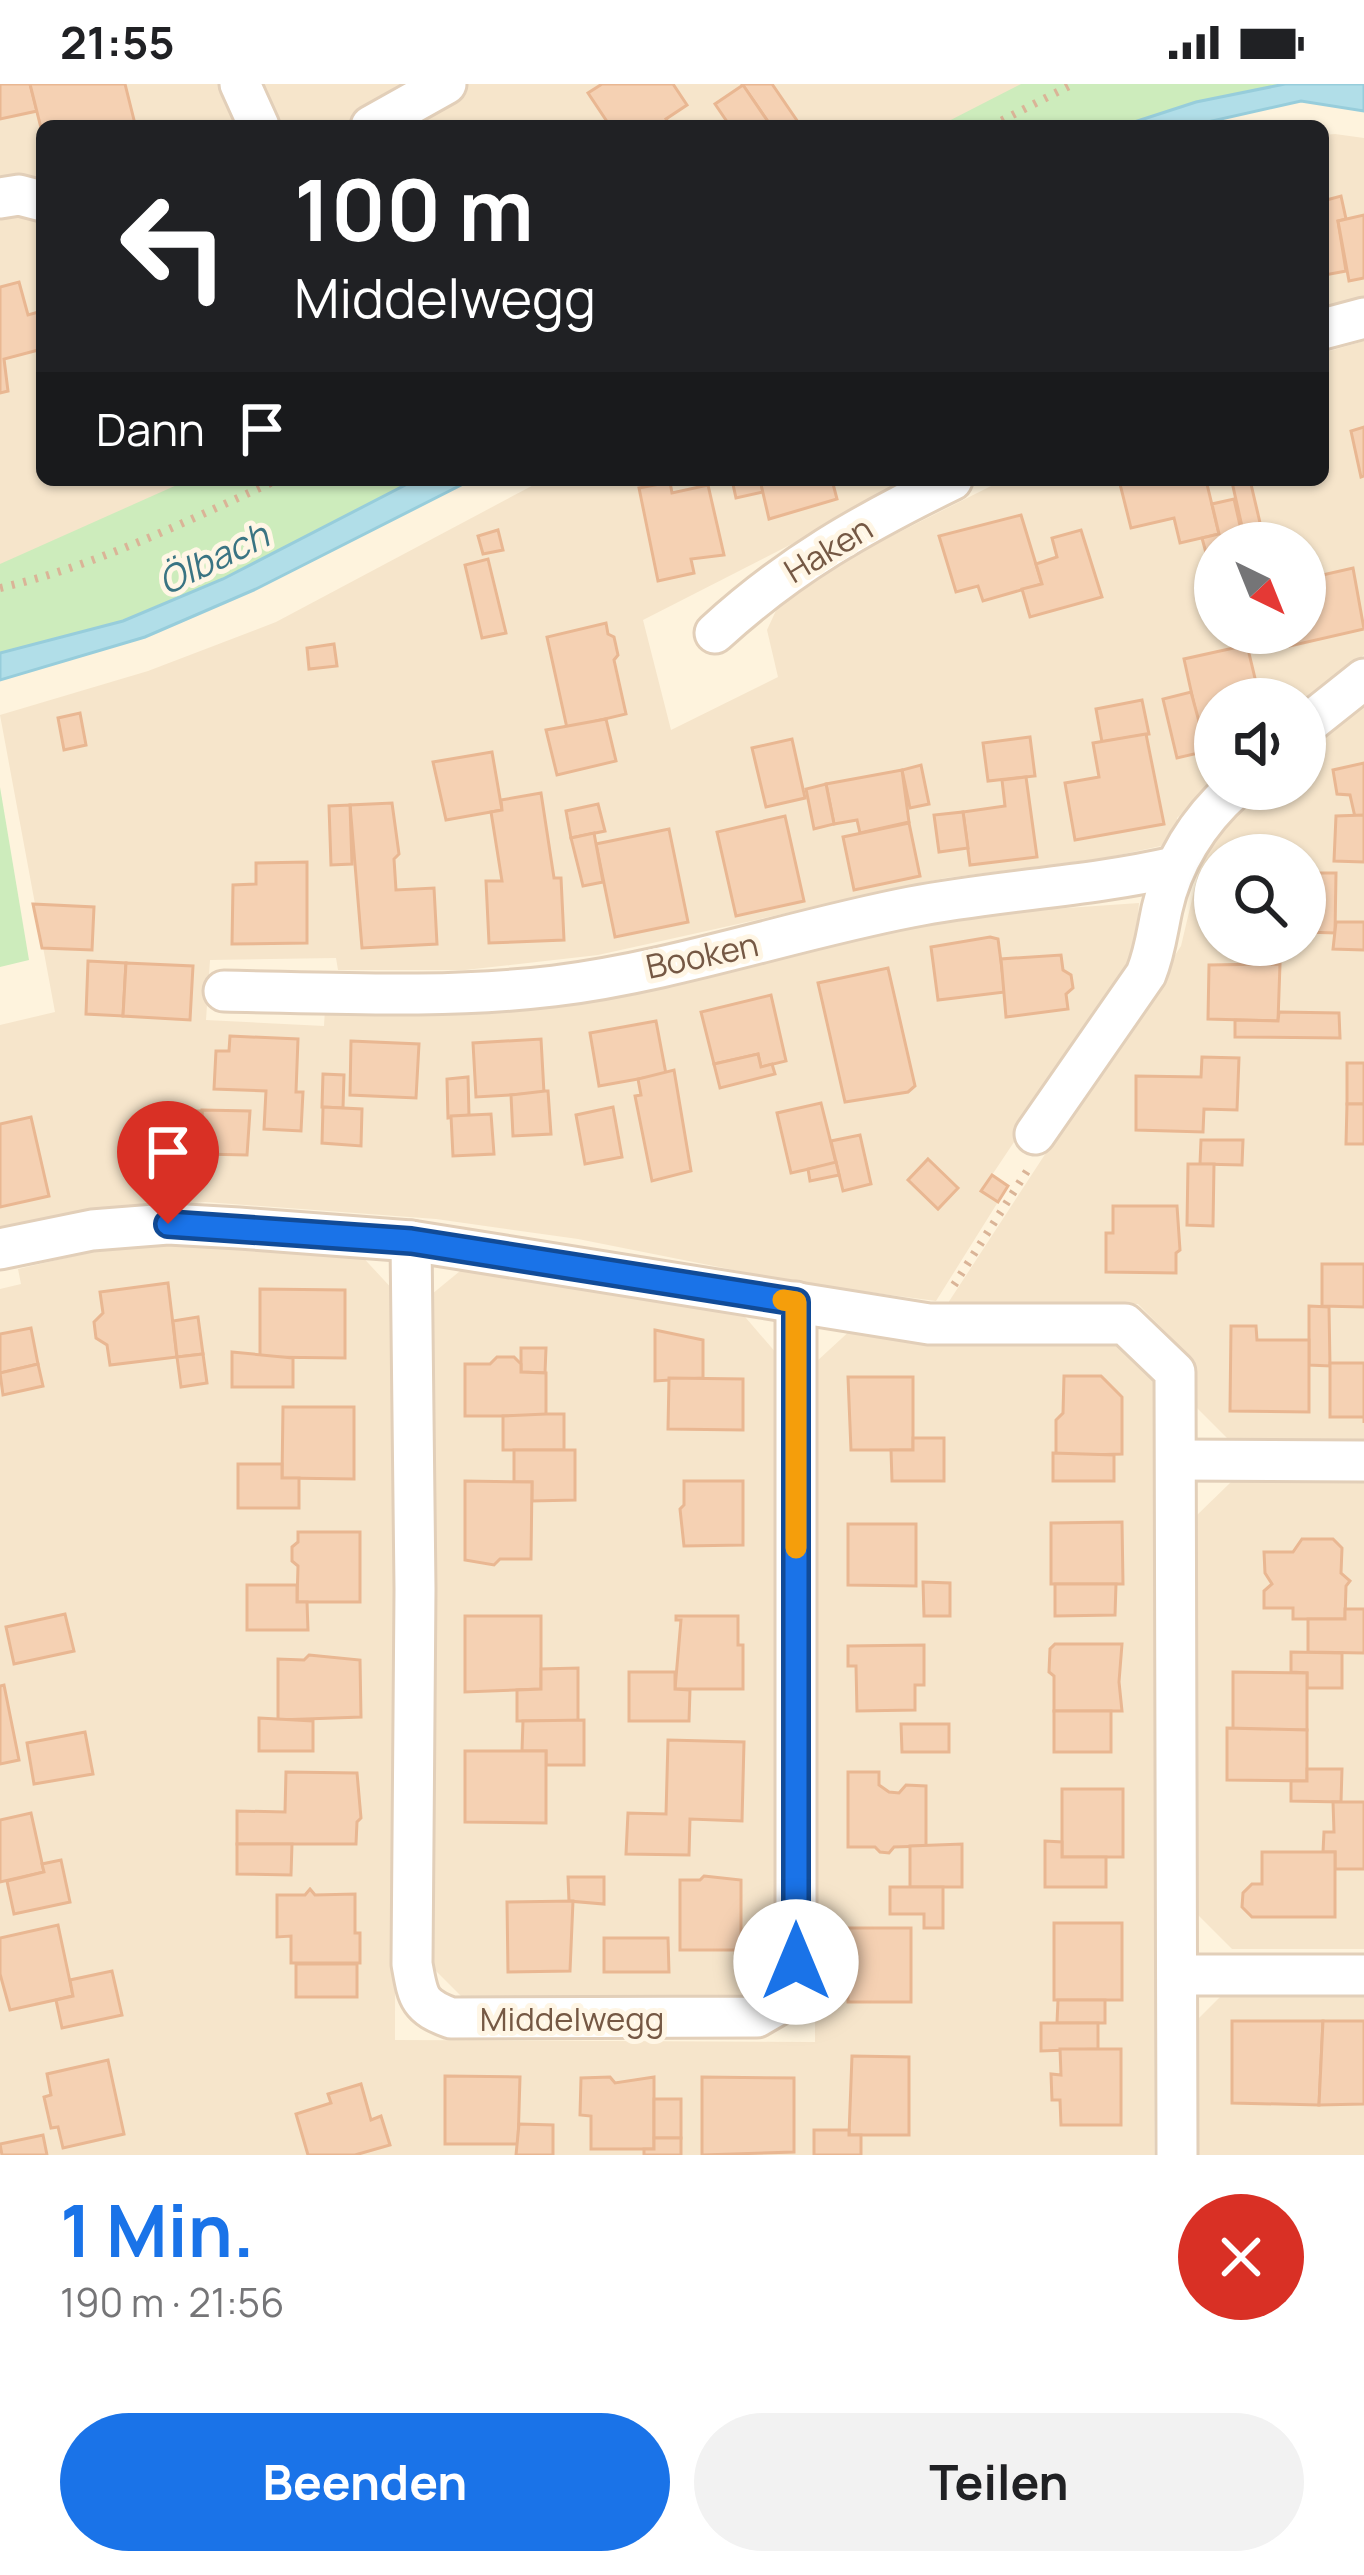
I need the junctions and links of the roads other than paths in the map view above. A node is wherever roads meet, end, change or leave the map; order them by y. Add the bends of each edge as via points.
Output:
1 (240, 84) edge
2 (446, 84) edge
3 (256, 120) edge
4 (382, 120) edge
5 (0, 198) edge
6 (36, 200) edge
7 (1364, 319) edge
8 (1329, 328) edge
9 (941, 486) edge
10 (715, 633) dead end
11 (1364, 680) edge
12 (1326, 710) edge
13 (1214, 810) edge
14 (1174, 867) junction
15 (224, 992) dead end
16 (1035, 1134) road end
17 (411, 1241) junction
18 (0, 1249) edge
19 (796, 1302) junction
20 (1178, 1460) junction
21 (1364, 1461) edge
22 (1178, 1975) junction
23 (1364, 1976) edge
24 (1177, 2155) edge

1 - 3 street
2 - 4 street
5 - 6 street
7 - 8 street
9 - 10 street, Haken via 810,556
11 - 12 street
13 - 14 street
14 - 15 street, Booken via 913,906 554,986
14 - 16 street via 1145,974
17 - 18 street via 168,1224
17 - 19 street
17 - 19 street, Middelwegg via 412,1964 418,1995 429,2010 451,2018 758,2017 788,1999 796,1962
19 - 20 street via 929,1324 1125,1324 1175,1372
20 - 21 street
20 - 22 street
22 - 23 street
22 - 24 street

